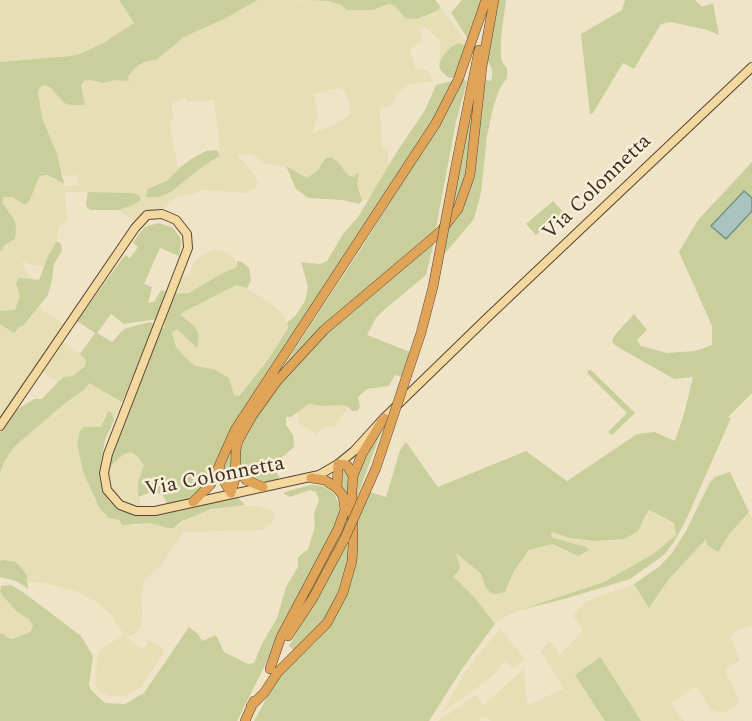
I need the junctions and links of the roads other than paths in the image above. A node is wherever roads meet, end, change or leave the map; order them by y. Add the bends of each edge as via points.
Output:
1 (486, 0) edge
2 (493, 0) edge
3 (752, 67) edge
4 (384, 418) junction
5 (0, 426) edge
6 (220, 464) junction
7 (338, 464) junction
8 (235, 465) junction
9 (354, 476) junction
10 (311, 478) junction
11 (263, 487) junction
12 (337, 488) junction
13 (231, 493) junction
14 (193, 502) junction
15 (270, 669) junction
16 (251, 706) junction
17 (245, 721) edge

1 - 6 highway via 458,80 436,123 235,430
2 - 8 highway via 470,175 458,208 440,232 324,330 289,367 243,432
2 - 15 highway, bridge via 472,82 422,333 374,476 327,574
3 - 4 main road, Via Colonnetta
4 - 7 main road, Via Colonnetta
4 - 9 highway via 362,454
5 - 14 main road, Via Colonnetta via 135,228 147,215 162,213 176,220 187,234 188,248 104,473 107,490 120,505 136,512
6 - 13 highway via 222,478
6 - 14 highway via 211,484
7 - 9 highway via 347,465
7 - 10 main road, Via Colonnetta
7 - 12 highway
8 - 11 highway via 246,480
8 - 13 highway
9 - 16 highway via 352,561 343,593 327,623 278,672
10 - 11 main road, Via Colonnetta
10 - 12 highway via 325,480
11 - 13 main road, Via Colonnetta
12 - 15 highway via 345,510 338,529 281,637
13 - 14 main road, Via Colonnetta
15 - 16 highway
16 - 17 highway

